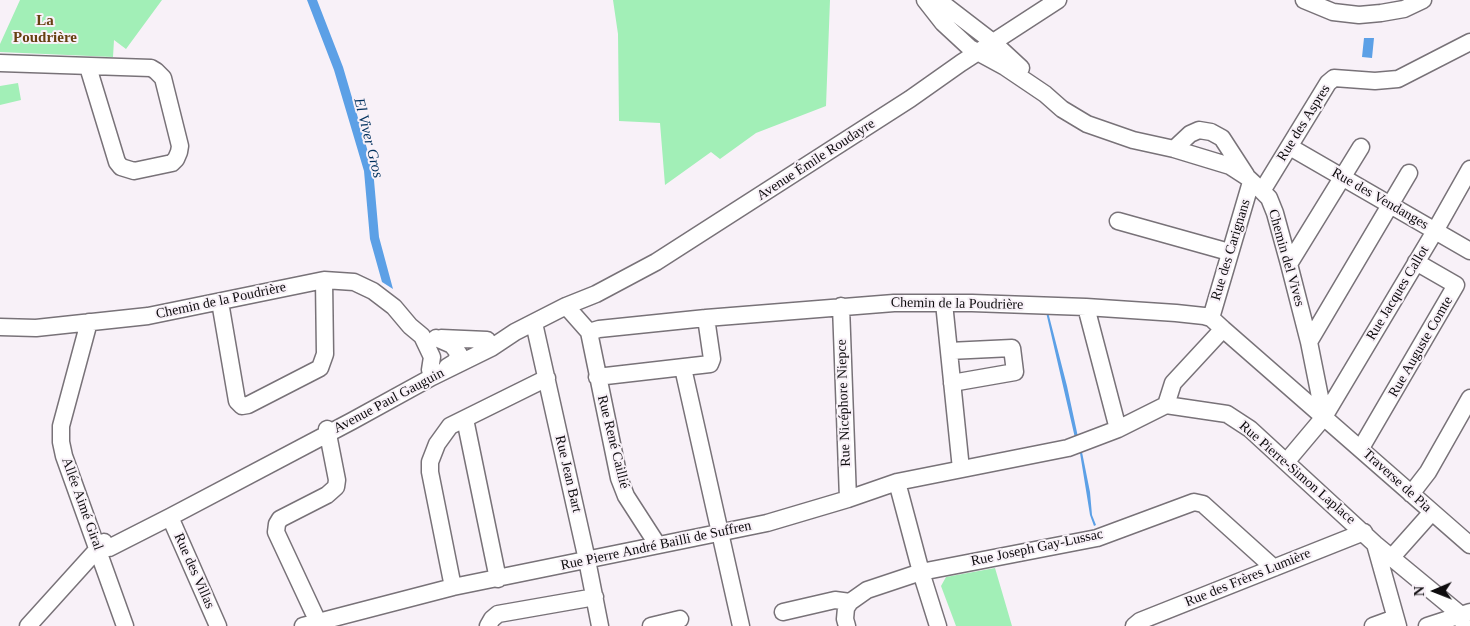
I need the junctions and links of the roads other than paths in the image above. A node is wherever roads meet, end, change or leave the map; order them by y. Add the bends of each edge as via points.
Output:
1 (925, 0) edge
2 (938, 0) edge
3 (1043, 0) edge
4 (1058, 0) edge
5 (1304, 0) edge
6 (1423, 0) edge
7 (1470, 42) edge
8 (982, 45) junction
9 (0, 63) edge
10 (88, 67) junction
11 (1290, 147) junction
12 (1360, 147) dead end
13 (1174, 150) junction
14 (1470, 168) edge
15 (1409, 174) dead end
16 (1343, 178) junction
17 (1253, 183) junction
18 (1390, 205) junction
19 (1118, 222) dead end
20 (1435, 231) junction
21 (1470, 251) edge
22 (1229, 252) junction
23 (1416, 262) junction
24 (1290, 264) junction
25 (324, 280) junction
26 (220, 302) junction
27 (944, 303) junction
28 (566, 306) junction
29 (841, 306) junction
30 (1086, 307) junction
31 (706, 318) junction
32 (89, 322) junction
33 (534, 323) junction
34 (1217, 324) junction
35 (0, 327) edge
36 (515, 332) junction
37 (589, 332) junction
38 (428, 339) junction
39 (487, 340) junction
40 (1309, 342) junction
41 (949, 351) junction
42 (458, 359) junction
43 (683, 368) junction
44 (431, 373) junction
45 (597, 377) junction
46 (546, 378) junction
47 (952, 383) junction
48 (1470, 398) edge
49 (1166, 404) junction
50 (350, 412) junction
51 (1324, 417) junction
52 (465, 419) junction
53 (1118, 429) junction
54 (328, 431) junction
55 (308, 434) junction
56 (1361, 448) junction
57 (1288, 461) junction
58 (961, 468) junction
59 (897, 482) junction
60 (1411, 494) junction
61 (848, 499) junction
62 (1432, 512) junction
63 (170, 517) junction
64 (721, 533) junction
65 (1369, 538) junction
66 (657, 544) junction
67 (1470, 545) edge
68 (98, 550) junction
69 (1392, 557) junction
70 (587, 560) junction
71 (1274, 568) junction
72 (921, 572) junction
73 (498, 579) junction
74 (453, 587) junction
75 (595, 597) junction
76 (850, 602) junction
77 (783, 612) dead end
78 (1465, 618) edge
79 (680, 619) dead end
80 (1397, 622) edge
81 (311, 624) edge
82 (28, 626) edge
83 (125, 626) edge
84 (218, 626) edge
85 (488, 626) edge
86 (600, 626) edge
87 (651, 626) edge
88 (741, 626) edge
89 (847, 626) edge
90 (938, 626) edge
91 (1134, 626) edge
92 (1373, 626) edge
93 (1427, 626) edge

1 - 8 street, Chemin del Vives via 943,23
2 - 8 street, Chemin del Vives
3 - 8 street, Avenue Émile Roudayre
4 - 8 street, Avenue Émile Roudayre
5 - 6 street via 1333,12 1359,14 1404,9
7 - 11 street, Rue des Aspres via 1398,79 1334,78
8 - 13 street, Chemin del Vives via 1005,67 1087,124
8 - 28 street, Avenue Émile Roudayre via 656,262
9 - 10 street
10 - 10 street via 121,167 134,172 172,163 180,152 180,146 160,74 151,68
11 - 16 street, Rue des Vendanges
11 - 17 street, Rue des Aspres
12 - 16 street
13 - 17 street, Chemin del Vives via 1230,166
13 - 17 street via 1190,134 1199,130 1211,132 1222,138
14 - 20 street, Rue Jacques Callot
15 - 18 street
16 - 18 street, Rue des Vendanges
16 - 24 street
17 - 22 street, Rue des Carignans
17 - 24 street, Chemin del Vives via 1269,198
18 - 20 street, Rue des Vendanges
18 - 40 street
19 - 22 street
20 - 21 street, Rue des Vendanges
20 - 23 street, Rue Jacques Callot
22 - 34 street, Rue des Carignans
23 - 51 street, Rue Jacques Callot
23 - 56 street, Rue Auguste Comte via 1456,285
24 - 40 street, Chemin del Vives
25 - 26 street, Chemin de la Poudrière
25 - 26 street via 325,354 320,368 248,405 242,406 237,401
25 - 38 street, Chemin de la Poudrière via 354,282 373,291
26 - 32 street, Chemin de la Poudrière via 148,316
27 - 29 street, Chemin de la Poudrière
27 - 30 street, Chemin de la Poudrière
27 - 41 street
28 - 33 street, Avenue Émile Roudayre
28 - 37 street
29 - 31 street, Chemin de la Poudrière
29 - 61 street, Rue Nicéphore Niepce
30 - 34 street, Chemin de la Poudrière via 1176,313
30 - 53 street
31 - 37 street, Chemin de la Poudrière via 599,328
31 - 43 street via 712,360 710,364
32 - 35 street, Chemin de la Poudrière via 36,328
32 - 68 street, Allée Aimé Giral via 61,426 64,456
33 - 36 street, Avenue Émile Roudayre
33 - 46 street, Rue Jean Bart
34 - 49 street via 1173,383
34 - 51 street
36 - 39 street, Avenue Paul Gauguin
36 - 42 street, Avenue Paul Gauguin via 491,348
37 - 45 street, Rue René Caillié
38 - 39 street
38 - 42 street, Chemin de la Poudrière via 452,345
38 - 44 street
39 - 42 street, Avenue Paul Gauguin
40 - 51 street, Chemin del Vives
41 - 47 street
41 - 47 street via 1012,348 1015,372
42 - 44 street, Avenue Paul Gauguin
43 - 45 street
43 - 64 street
44 - 50 street, Avenue Paul Gauguin
44 - 54 street, Avenue Paul Gauguin
45 - 66 street, Rue René Caillié via 619,478 626,496
46 - 52 street
46 - 70 street, Rue Jean Bart
47 - 58 street
48 - 60 street via 1428,472
49 - 53 street
49 - 57 street, Rue Pierre-Simon Laplace via 1227,414
50 - 54 street, Avenue Paul Gauguin
50 - 55 street, Avenue Paul Gauguin
51 - 56 street, Traverse de Pia
51 - 57 street, Rue Jacques Callot
52 - 73 street
52 - 74 street via 450,426 437,444 430,462
53 - 58 street via 1068,448
54 - 55 street, Avenue Paul Gauguin
54 - 63 street, Avenue Paul Gauguin
54 - 81 street via 336,487 280,519 276,532
55 - 68 street, Avenue Paul Gauguin via 106,540
56 - 60 street, Traverse de Pia
57 - 65 street, Rue Pierre-Simon Laplace
58 - 59 street
59 - 61 street, Rue Pierre André Bailli de Suffren
59 - 72 street
60 - 62 street, Traverse de Pia
61 - 64 street, Rue Pierre André Bailli de Suffren via 783,519
62 - 67 street, Traverse de Pia
62 - 69 street
63 - 68 street, Avenue Paul Gauguin via 109,548
63 - 84 street, Rue des Villas
64 - 66 street, Rue Pierre André Bailli de Suffren
64 - 88 street
65 - 69 street, Rue Pierre-Simon Laplace
65 - 71 street, Rue des Frères Lumière
65 - 80 street
66 - 70 street, Rue Pierre André Bailli de Suffren
68 - 82 street, Avenue Paul Gauguin
68 - 83 street, Allée Aimé Giral
69 - 78 street, Rue Pierre-Simon Laplace
70 - 73 street, Rue Pierre André Bailli de Suffren
70 - 75 street, Rue Jean Bart
71 - 72 street, Rue Joseph Gay-Lussac via 1203,504 1194,502 1097,538
71 - 91 street, Rue des Frères Lumière
72 - 76 street, Rue Joseph Gay-Lussac via 867,590
72 - 90 street
73 - 74 street, Rue Pierre André Bailli de Suffren
74 - 81 street, Rue Pierre André Bailli de Suffren
75 - 85 street via 498,614
75 - 86 street, Rue Jean Bart
76 - 77 street via 835,600
76 - 89 street via 846,613
78 - 93 street
79 - 87 street
80 - 92 street

